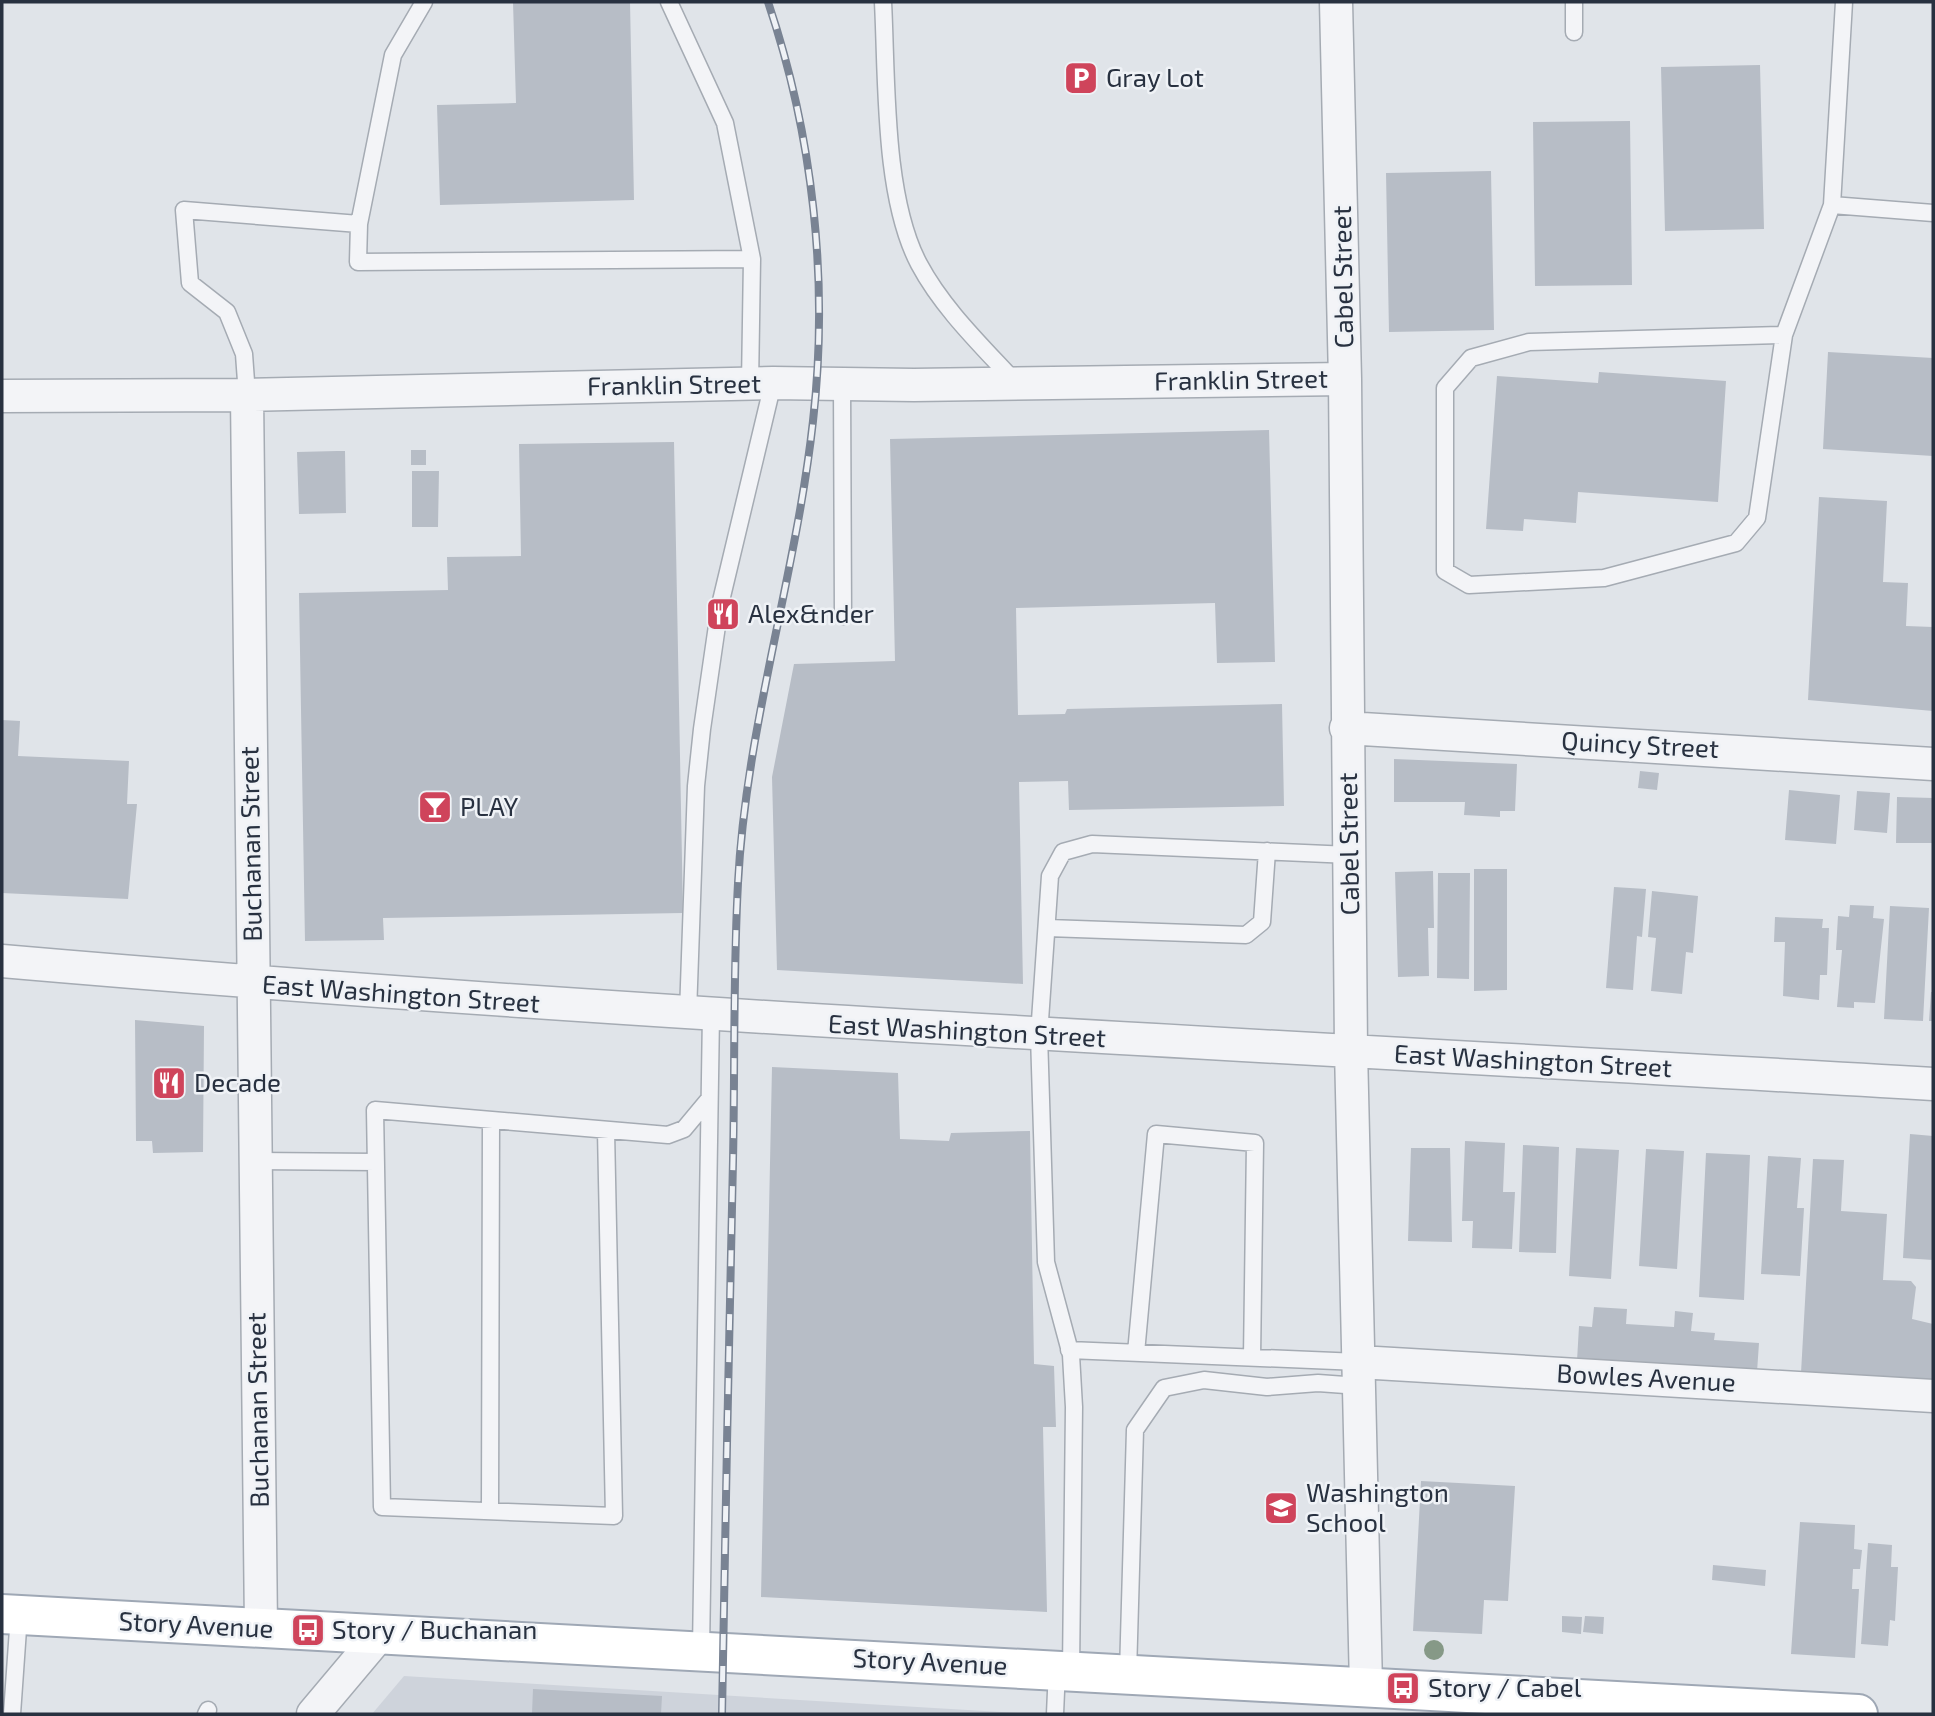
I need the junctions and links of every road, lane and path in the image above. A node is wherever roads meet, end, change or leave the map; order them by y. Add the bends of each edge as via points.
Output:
1 (424, 2) edge
2 (669, 2) edge
3 (883, 2) edge
4 (1336, 2) edge
5 (1574, 2) edge
6 (1844, 2) edge
7 (1574, 32) dead end
8 (1832, 205) junction
9 (1933, 213) edge
10 (359, 224) junction
11 (752, 259) junction
12 (1784, 335) junction
13 (1346, 379) junction
14 (762, 383) junction
15 (1016, 383) junction
16 (842, 384) junction
17 (247, 395) junction
18 (2, 396) edge
19 (843, 616) dead end
20 (1346, 728) junction
21 (1933, 764) edge
22 (1267, 852) junction
23 (1350, 855) junction
24 (1048, 928) junction
25 (2, 961) edge
26 (253, 984) junction
27 (699, 1014) junction
28 (1039, 1035) junction
29 (1351, 1050) junction
30 (1933, 1084) edge
31 (709, 1099) junction
32 (491, 1120) junction
33 (606, 1131) junction
34 (255, 1161) junction
35 (376, 1162) junction
36 (1069, 1350) junction
37 (1136, 1353) junction
38 (1252, 1358) junction
39 (1359, 1374) junction
40 (1933, 1395) edge
41 (490, 1511) junction
42 (10, 1615) edge
43 (261, 1628) junction
44 (382, 1632) junction
45 (701, 1650) junction
46 (1064, 1670) junction
47 (1128, 1673) junction
48 (1366, 1686) junction
49 (1455, 1703) edge
50 (1743, 1711) edge
51 (12, 1714) edge
52 (313, 1714) edge
53 (1055, 1714) edge
54 (1858, 1714) edge

1 - 10 lane via 393,55
2 - 11 lane via 725,123
3 - 15 lane via 893,160 902,218 918,263 950,312
4 - 13 street, Cabel Street
5 - 7 lane
6 - 8 lane
8 - 9 lane
8 - 12 lane
10 - 11 lane via 358,262
10 - 17 lane via 184,210 190,283 227,312 244,354
11 - 14 lane
12 - 12 lane via 1529,342 1471,358 1445,388 1445,571 1469,585 1604,578 1736,543 1757,518
13 - 15 street, Franklin Street
13 - 20 street, Cabel Street
14 - 16 street, Franklin Street
14 - 17 street, Franklin Street
14 - 27 lane via 720,605 696,786
15 - 16 street, Franklin Street
16 - 19 lane
17 - 18 street, Franklin Street
17 - 26 street, Buchanan Street
20 - 21 street, Quincy Street
20 - 23 street, Cabel Street
22 - 23 lane
22 - 24 lane via 1092,844 1063,852 1050,876
22 - 24 lane via 1262,922 1246,935
23 - 29 street, Cabel Street
24 - 28 lane
25 - 26 street, East Washington Street
26 - 27 street, East Washington Street
26 - 34 street, Buchanan Street
27 - 28 street, East Washington Street
27 - 31 lane
28 - 29 street, East Washington Street
28 - 36 lane via 1046,1262
29 - 30 street, East Washington Street
29 - 39 street, Cabel Street
31 - 33 lane via 684,1129 668,1135
31 - 45 lane
32 - 33 lane
32 - 35 lane via 375,1110
32 - 41 lane
33 - 41 lane via 614,1516
34 - 35 lane
34 - 43 street, Buchanan Street
35 - 41 lane via 382,1507
36 - 37 lane
36 - 46 lane via 1074,1407
37 - 38 lane
37 - 38 lane via 1156,1134 1255,1143
38 - 39 lane
39 - 40 street, Bowles Avenue
39 - 47 lane via 1267,1387 1204,1380 1164,1388 1135,1430
39 - 48 street, Cabel Street
42 - 43 main road, Story Avenue
42 - 51 lane
43 - 44 main road, Story Avenue
44 - 45 main road, Story Avenue
44 - 52 street
45 - 46 main road, Story Avenue
46 - 47 main road, Story Avenue
46 - 53 lane
47 - 48 main road, Story Avenue
48 - 49 main road, Story Avenue
49 - 50 main road, Story Avenue
50 - 54 main road, Story Avenue

